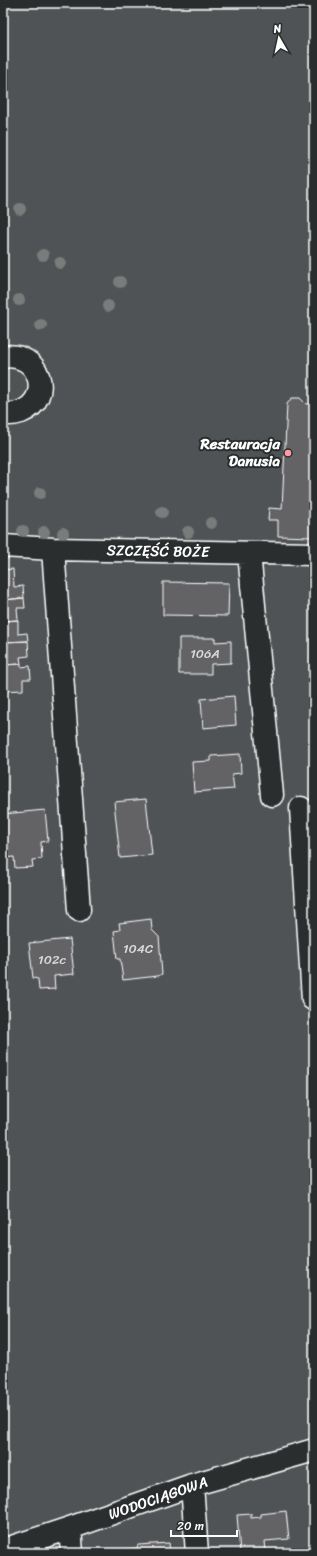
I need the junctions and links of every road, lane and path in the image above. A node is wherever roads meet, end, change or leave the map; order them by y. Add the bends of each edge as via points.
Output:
1 (3, 358) edge
2 (3, 413) edge
3 (3, 546) edge
4 (53, 549) junction
5 (249, 553) junction
6 (314, 554) edge
7 (272, 795) dead end
8 (301, 808) dead end
9 (79, 910) dead end
10 (311, 1000) edge
11 (314, 1450) edge
12 (192, 1486) junction
13 (70, 1528) junction
14 (3, 1550) edge
15 (72, 1553) edge
16 (197, 1553) edge

1 - 2 street via 19,357 27,361 39,376 40,386 33,404 26,410 17,414
3 - 4 street, SZCZĘŚĆ BOŻE
4 - 5 street, SZCZĘŚĆ BOŻE
4 - 9 street
5 - 6 street, SZCZĘŚĆ BOŻE
5 - 7 street
8 - 10 street
11 - 12 street, WODOCIĄGOWA
12 - 13 street, WODOCIĄGOWA
12 - 16 street
13 - 14 street, WODOCIĄGOWA
13 - 15 street

